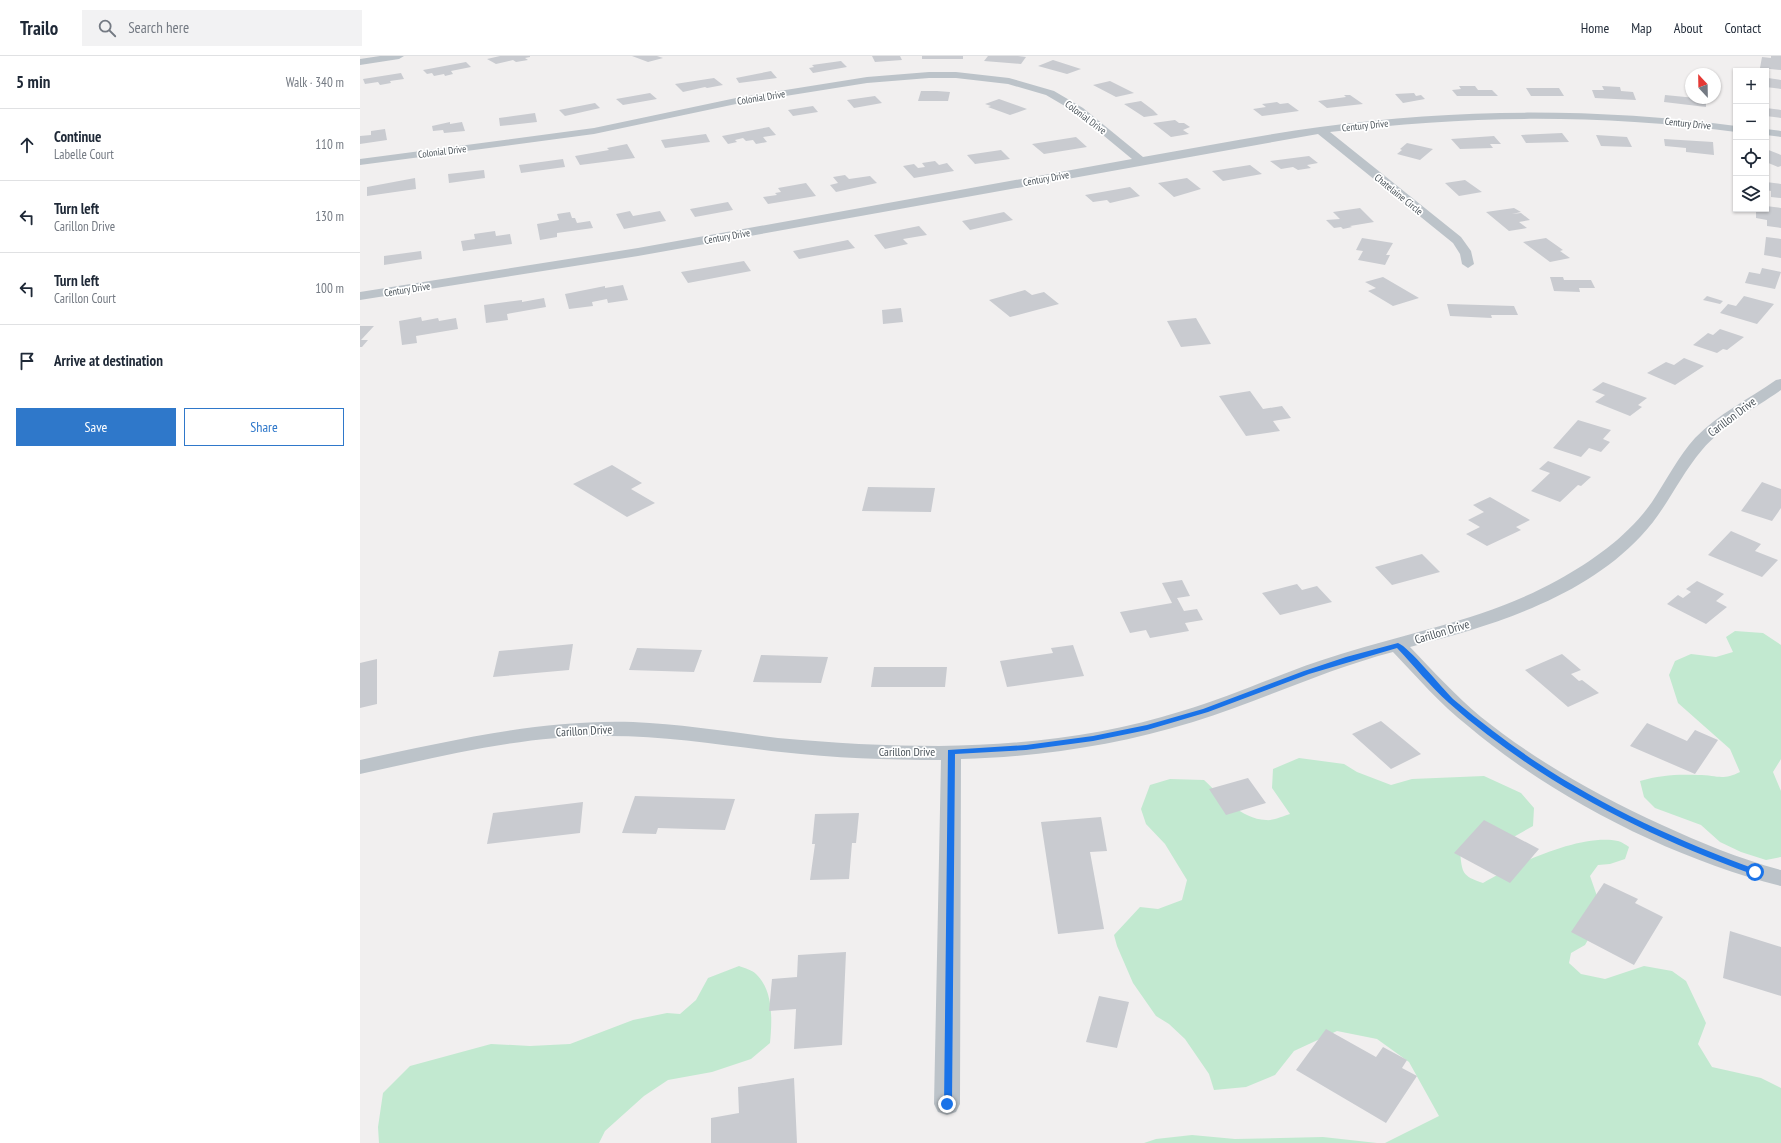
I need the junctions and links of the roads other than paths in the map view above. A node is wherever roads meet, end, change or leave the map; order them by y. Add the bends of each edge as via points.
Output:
1 (398, 56) edge
2 (360, 62) edge
3 (1733, 129) edge
4 (1320, 130) junction
5 (1769, 132) edge
6 (1781, 134) edge
7 (1141, 161) junction
8 (360, 162) edge
9 (1468, 264) dead end
10 (360, 296) edge
11 (1781, 383) edge
12 (1398, 646) junction
13 (951, 752) junction
14 (360, 767) edge
15 (1781, 878) edge
16 (947, 1104) dead end

1 - 2 street
3 - 4 street, Century Drive via 1640,118 1550,115 1403,121
4 - 7 street, Century Drive
4 - 9 street, Chatelaine Circle via 1457,240 1464,247
5 - 6 street
7 - 8 street, Colonial Drive via 1079,110 1050,93 1009,81 984,77 929,75 867,80 736,101 594,131
7 - 10 street, Century Drive via 638,252
11 - 12 street, Carillon Drive via 1717,426 1696,446 1647,520 1621,546 1586,571 1547,593 1494,616
12 - 13 street, Carillon Drive via 1313,670 1206,711 1147,727 1026,748
12 - 15 street via 1451,700 1492,734 1539,768 1593,801 1707,854 1755,872
13 - 14 street, Carillon Drive via 881,752 803,747 632,729 571,731 518,737
13 - 16 street

